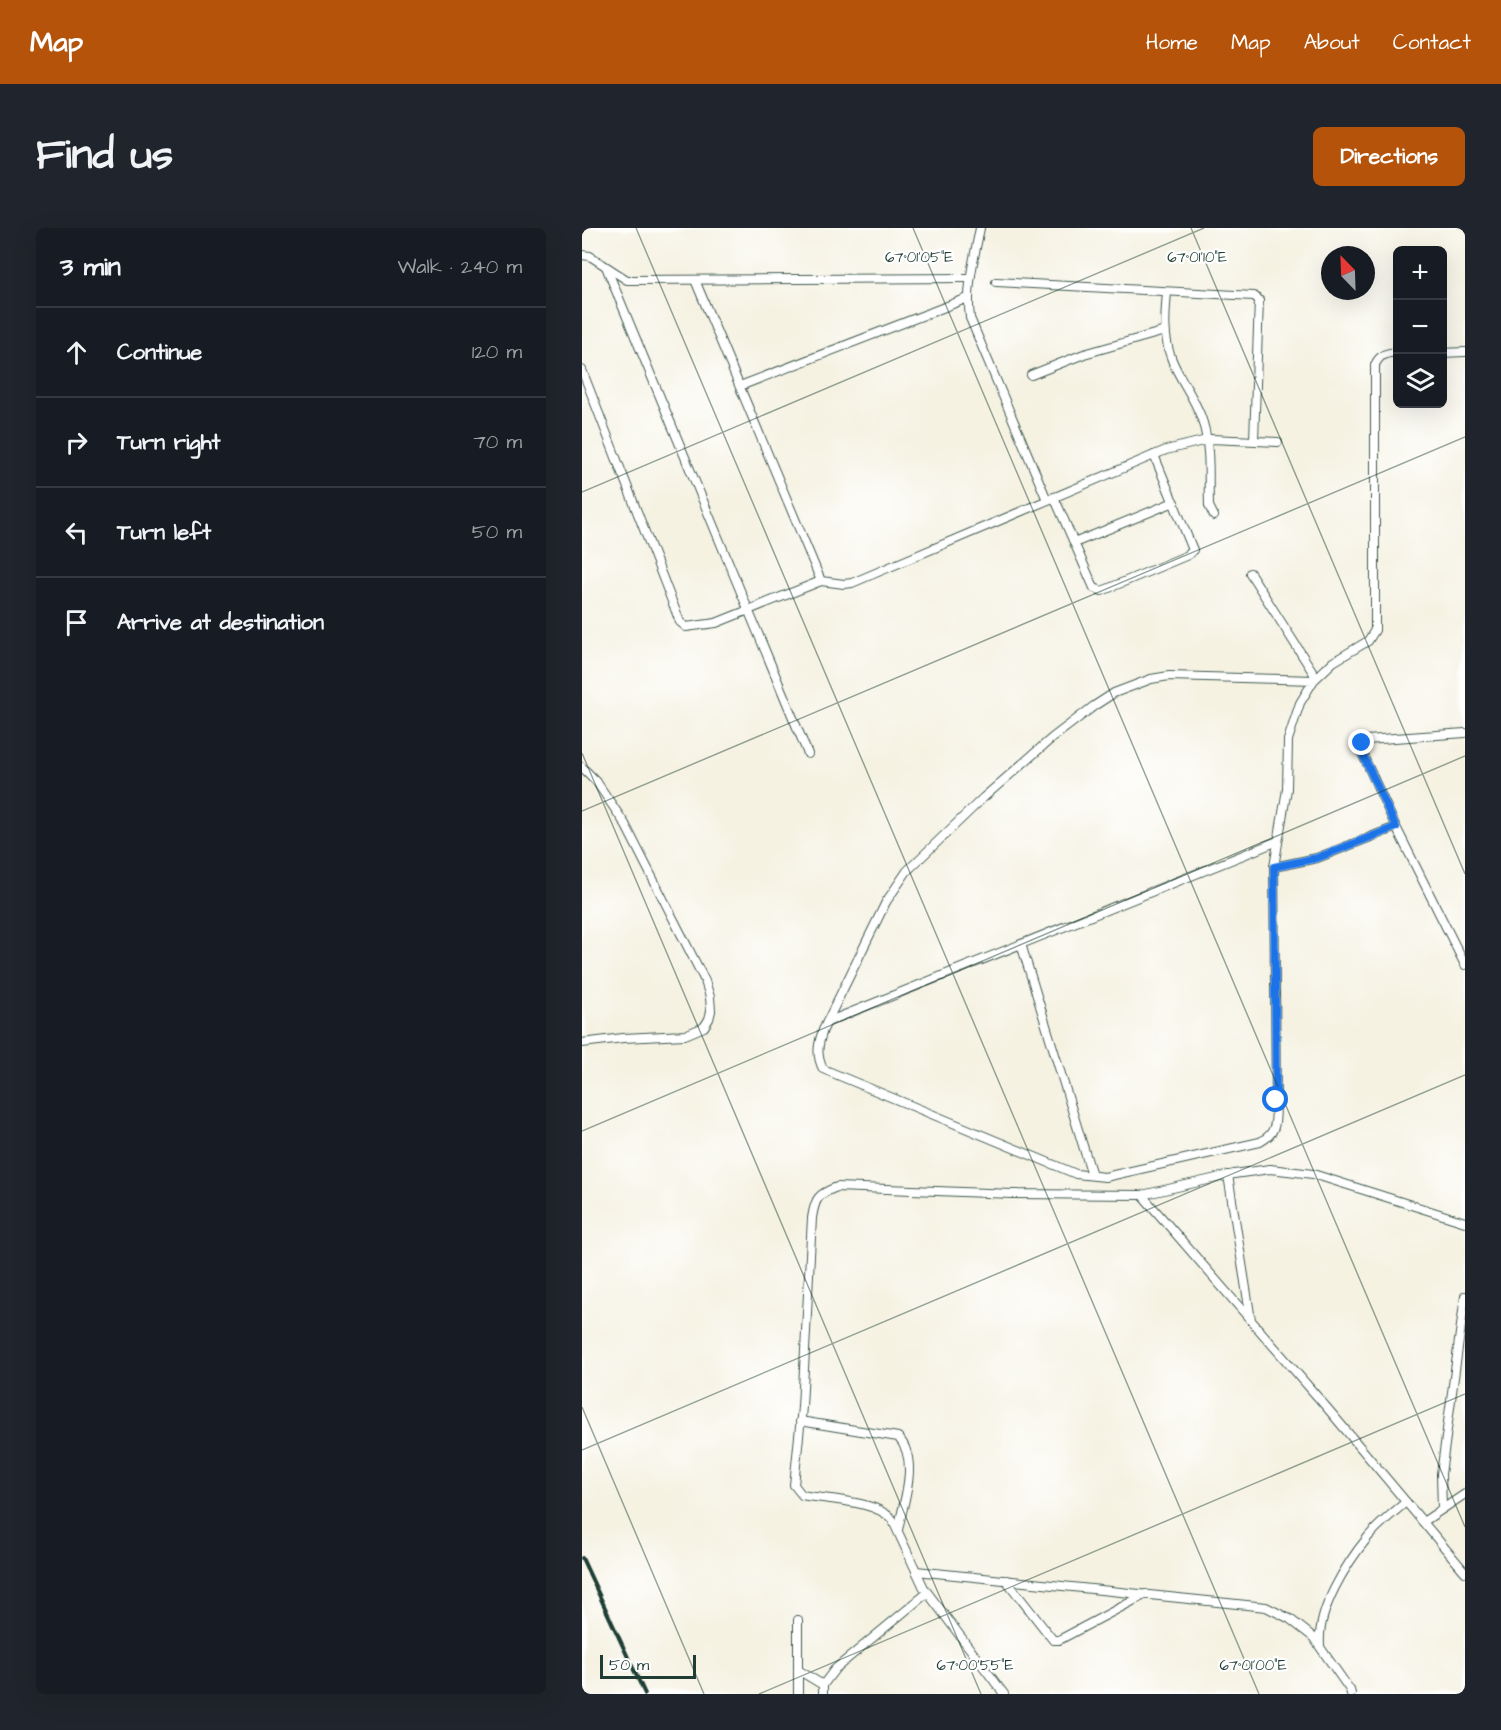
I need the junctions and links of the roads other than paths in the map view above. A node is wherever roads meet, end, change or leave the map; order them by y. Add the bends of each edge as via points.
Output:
1 (980, 228) edge
2 (582, 255) edge
3 (607, 269) junction
4 (969, 278) junction
5 (695, 280) junction
6 (996, 282) dead end
7 (1167, 292) junction
8 (968, 298) junction
9 (1165, 330) junction
10 (1393, 352) edge
11 (1465, 352) edge
12 (1447, 353) edge
13 (582, 370) edge
14 (1031, 375) dead end
15 (740, 386) junction
16 (1206, 440) junction
17 (1254, 440) junction
18 (1278, 442) dead end
19 (1154, 455) junction
20 (1050, 498) junction
21 (1174, 502) junction
22 (1214, 516) dead end
23 (1074, 543) junction
24 (1250, 573) dead end
25 (821, 580) junction
26 (749, 609) junction
27 (1315, 679) junction
28 (1465, 733) edge
29 (808, 754) dead end
30 (582, 767) edge
31 (1396, 827) junction
32 (1278, 841) junction
33 (1274, 867) junction
34 (1021, 944) junction
35 (1465, 965) edge
36 (827, 1022) junction
37 (582, 1043) edge
38 (1228, 1175) junction
39 (1092, 1176) junction
40 (1142, 1195) junction
41 (1465, 1222) edge
42 (1465, 1296) edge
43 (1251, 1321) junction
44 (800, 1421) junction
45 (1465, 1494) edge
46 (1406, 1502) junction
47 (1442, 1508) junction
48 (1423, 1522) junction
49 (897, 1532) junction
50 (916, 1571) junction
51 (1465, 1572) edge
52 (1006, 1580) junction
53 (927, 1593) junction
54 (1147, 1594) junction
55 (798, 1620) dead end
56 (1321, 1648) junction
57 (798, 1670) junction
58 (823, 1690) edge
59 (798, 1694) edge
60 (1004, 1694) edge
61 (1351, 1694) edge

1 - 4 lane
2 - 3 lane via 590,256
3 - 5 lane via 627,280
3 - 26 lane
4 - 5 lane
4 - 8 lane
5 - 15 lane
6 - 7 lane
7 - 9 lane
7 - 17 lane via 1254,296 1258,300
8 - 15 lane
8 - 20 lane via 970,318
9 - 14 lane via 1084,354
9 - 16 lane via 1172,360 1203,420
10 - 27 lane via 1378,357 1375,365 1375,630 1368,641 1333,662
11 - 12 lane
13 - 26 lane via 680,622 695,627
15 - 25 lane
16 - 17 lane
16 - 19 lane
16 - 22 lane via 1209,506
17 - 18 lane
19 - 20 lane
19 - 21 lane
20 - 23 lane
20 - 25 lane via 852,583
21 - 23 lane
21 - 23 lane via 1193,550 1102,591 1094,588
24 - 27 lane
25 - 26 lane
26 - 29 lane
27 - 32 lane via 1300,703 1288,740 1287,789
27 - 36 lane via 1169,676 1132,685 1094,706 982,798 908,871 886,902
28 - 31 lane via 1362,743 1362,753
30 - 37 lane via 625,824 705,981 711,1011 704,1027 685,1035
31 - 33 lane via 1317,858
31 - 35 lane
32 - 33 lane
32 - 34 lane
33 - 39 lane via 1274,1132 1269,1138 1241,1147 1106,1177
34 - 36 lane
34 - 39 lane
36 - 39 lane via 818,1044 823,1069 1076,1174
38 - 40 lane
38 - 41 lane via 1270,1169 1313,1174
38 - 43 lane
40 - 43 lane
40 - 44 lane via 837,1186 822,1193 812,1218
42 - 47 lane via 1441,1474
43 - 46 lane
44 - 49 lane via 794,1485 802,1495 885,1512
44 - 49 lane via 898,1437 905,1444 908,1476
45 - 47 lane
46 - 48 lane
46 - 56 lane via 1369,1537 1335,1588 1323,1616
47 - 48 lane
48 - 51 lane
49 - 50 lane
50 - 52 lane
50 - 53 lane
52 - 54 lane
52 - 54 lane via 1053,1640
53 - 58 lane via 835,1669
53 - 60 lane
54 - 56 lane via 1266,1607 1290,1619
55 - 57 lane
56 - 61 lane
57 - 58 lane
57 - 59 lane

